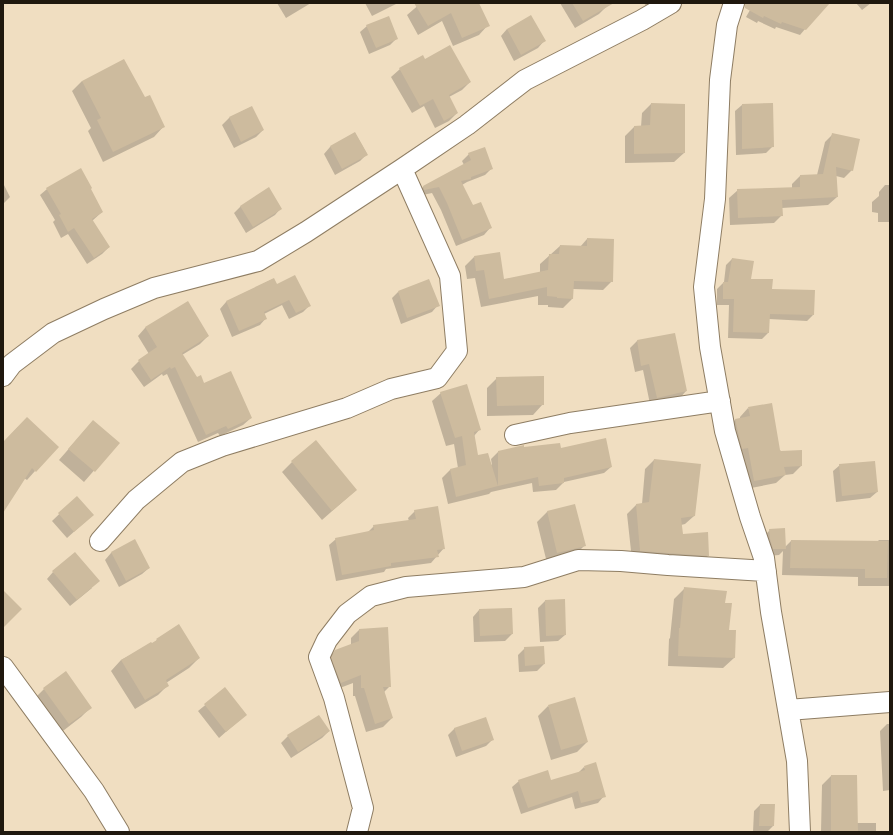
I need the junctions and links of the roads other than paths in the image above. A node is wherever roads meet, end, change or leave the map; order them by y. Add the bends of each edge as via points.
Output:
1 (671, 3) edge
2 (734, 3) edge
3 (402, 169) junction
4 (3, 376) edge
5 (720, 401) junction
6 (515, 435) dead end
7 (100, 541) dead end
8 (766, 571) junction
9 (3, 667) edge
10 (890, 702) edge
11 (788, 710) junction
12 (119, 832) edge
13 (357, 832) edge
14 (800, 832) edge

1 - 3 street via 525,80 467,125
2 - 5 street via 727,25 720,80 715,199 704,287 710,347
3 - 4 street via 258,261 154,288 104,309 54,333 12,364
3 - 7 street via 450,276 457,351 437,378 391,389 347,408 222,446 182,462 136,500
5 - 6 street via 570,423
5 - 8 street via 725,431
8 - 11 street
8 - 13 street via 621,560 578,560 524,577 406,586 371,596 347,614 319,657 334,698 364,808
9 - 12 street via 94,791
10 - 11 street
11 - 14 street via 797,762

